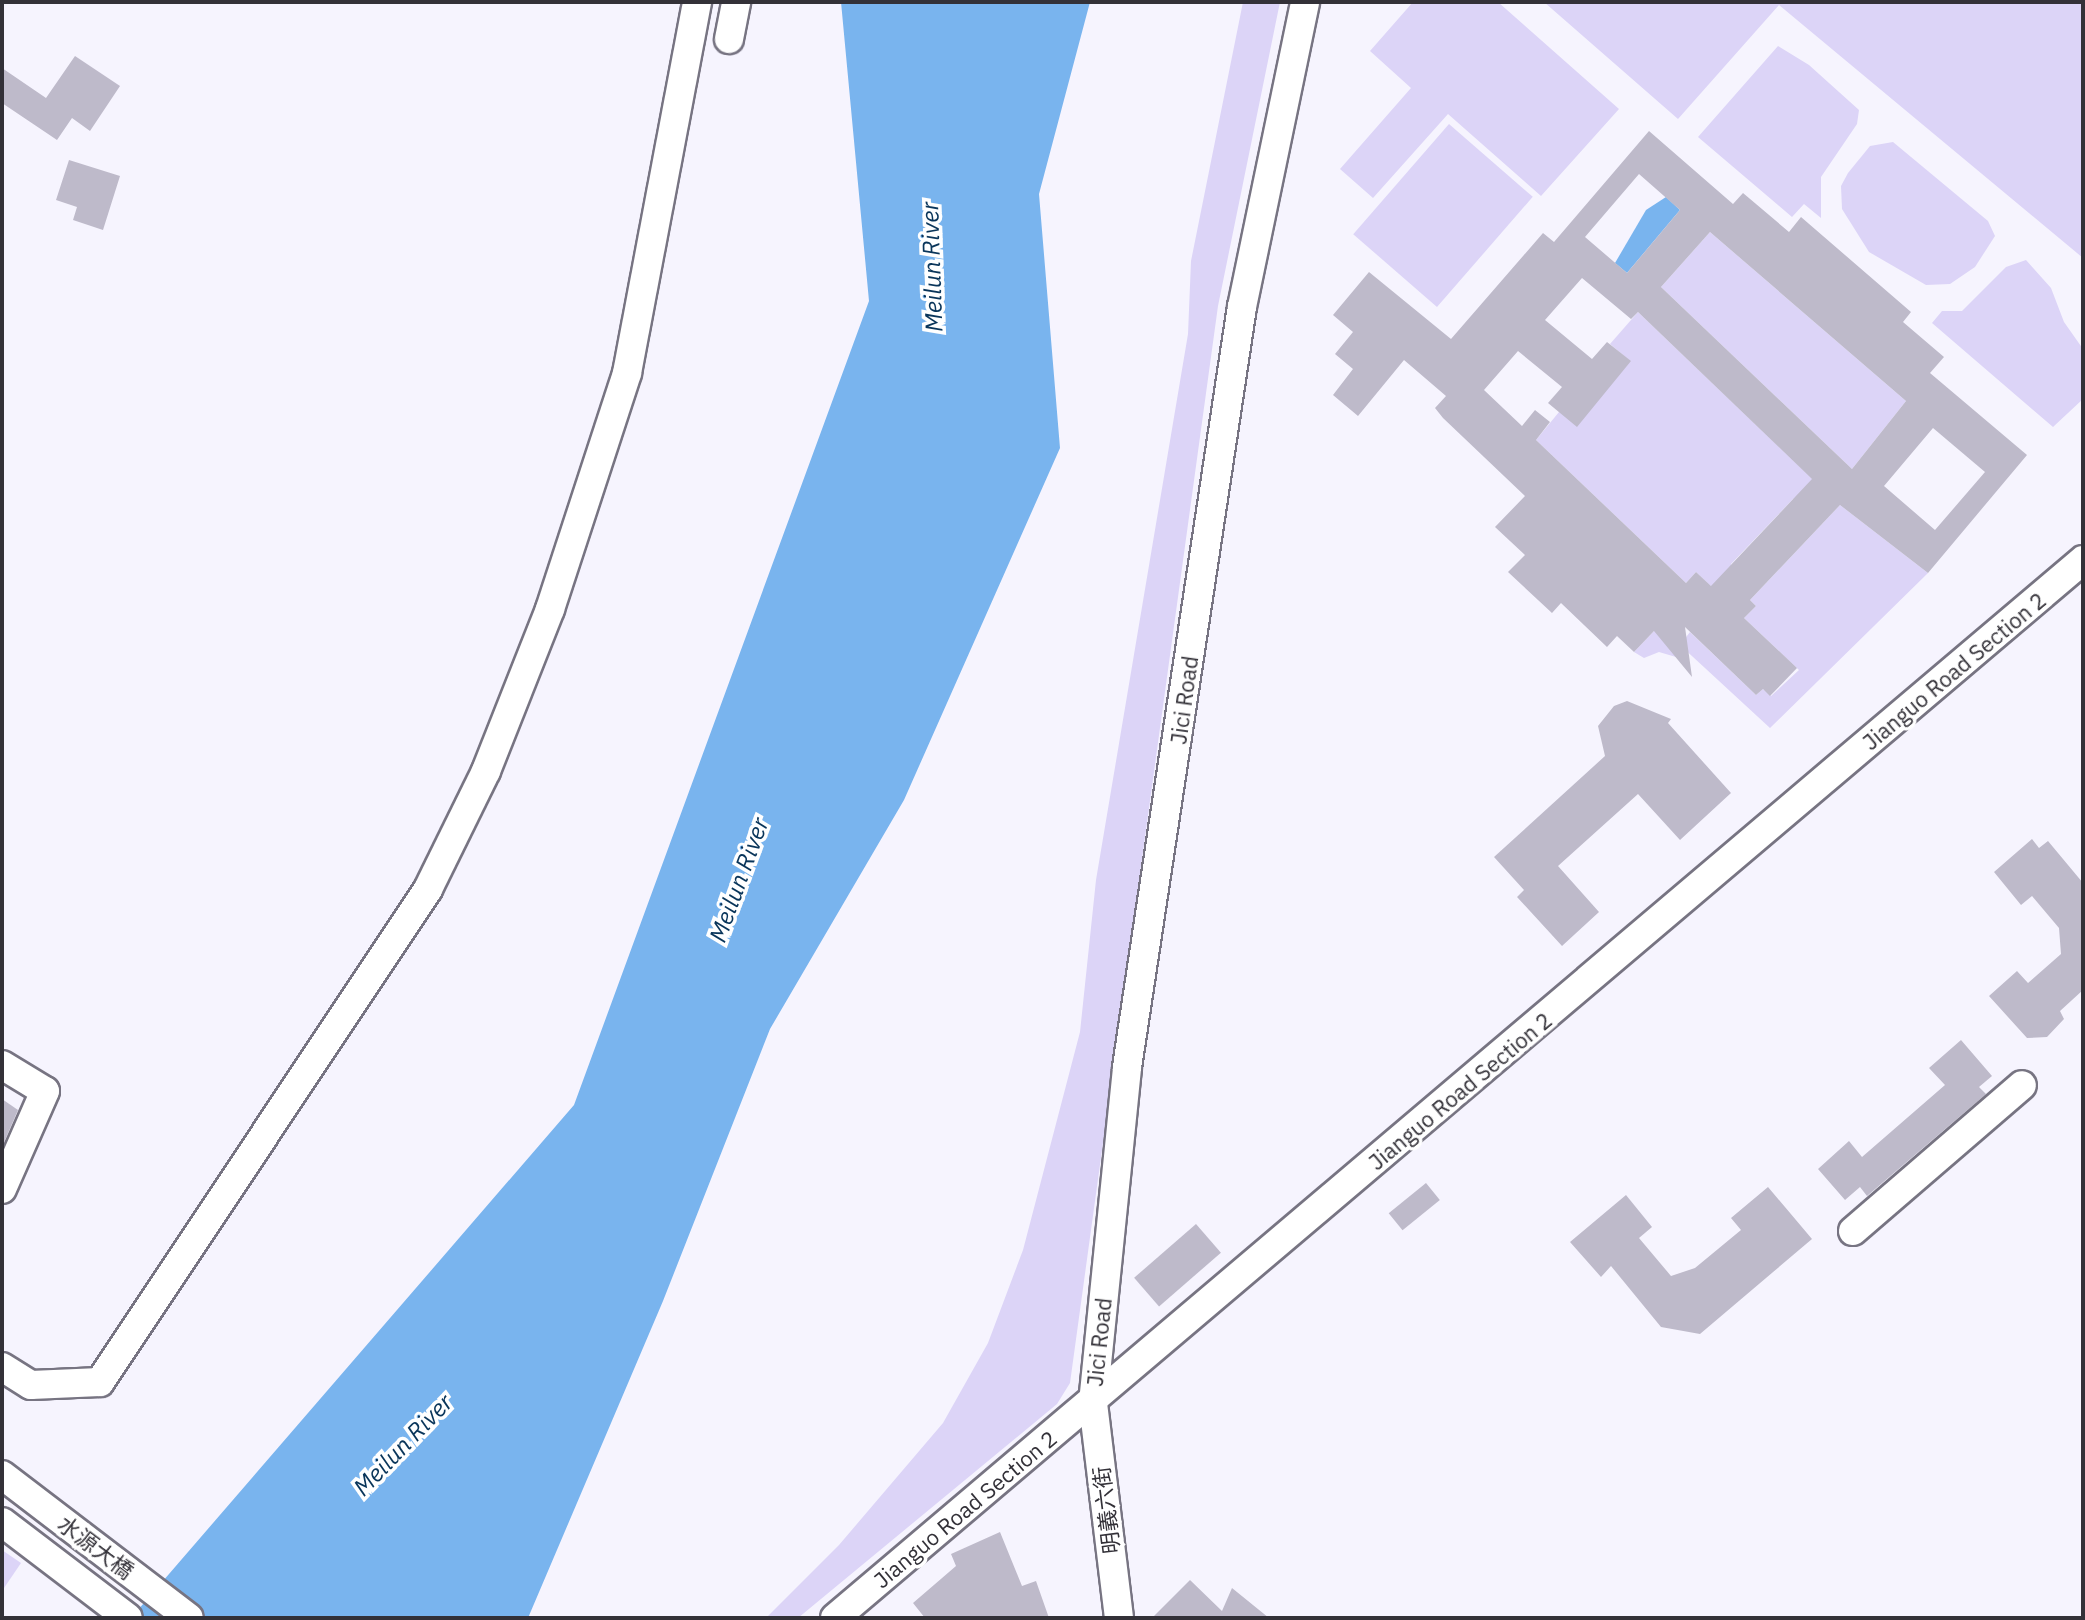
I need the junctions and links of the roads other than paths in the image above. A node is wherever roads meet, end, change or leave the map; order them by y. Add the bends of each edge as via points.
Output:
1 (697, 2) edge
2 (736, 2) edge
3 (1305, 2) edge
4 (729, 39) dead end
5 (2083, 560) edge
6 (2, 1065) edge
7 (2022, 1085) dead end
8 (2, 1189) edge
9 (1853, 1231) dead end
10 (2, 1367) edge
11 (1093, 1403) junction
12 (2, 1475) edge
13 (2, 1522) edge
14 (128, 1618) edge
15 (189, 1618) edge
16 (835, 1618) edge
17 (1119, 1618) edge

1 - 10 street via 627,373 550,609 486,771 428,889 100,1382 31,1385
2 - 4 street
3 - 11 street, Jici Road via 1240,322 1127,1067
5 - 11 street, Jianguo Road Section 2
6 - 8 street via 45,1091
7 - 9 street
11 - 16 street, Jianguo Road Section 2
11 - 17 street, 明義六街
12 - 15 street, 水源大橋
13 - 14 street, 水源大橋

